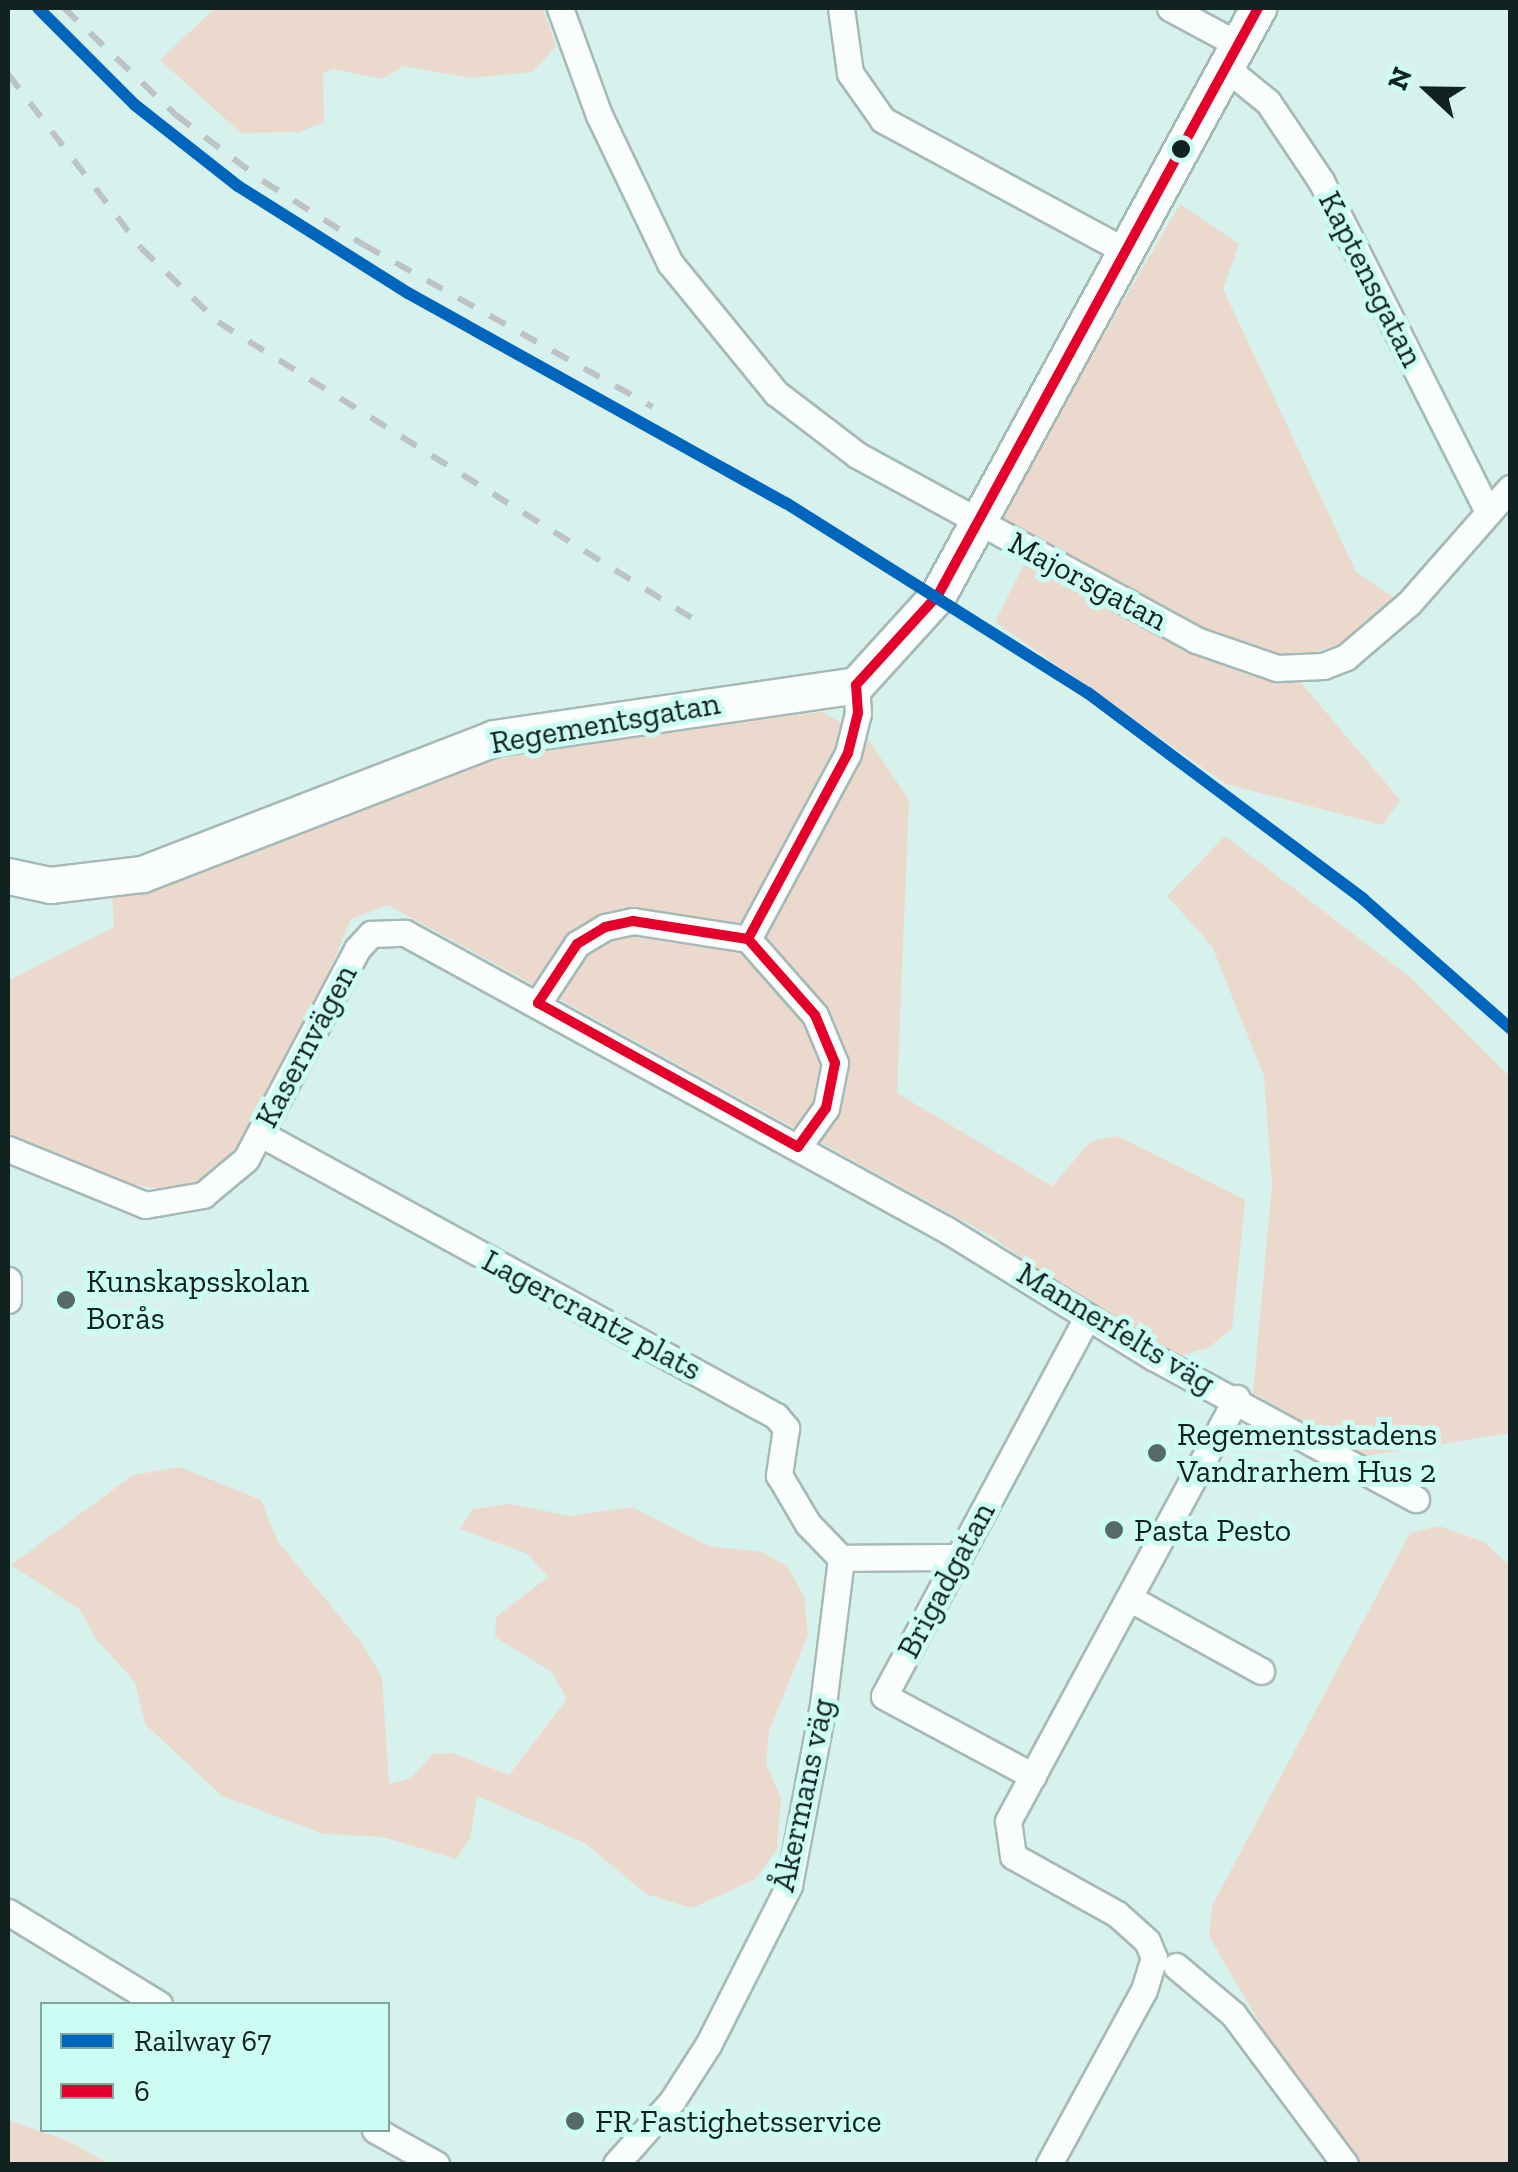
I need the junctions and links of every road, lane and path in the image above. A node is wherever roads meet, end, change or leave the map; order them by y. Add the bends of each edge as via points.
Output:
1 (560, 8) edge
2 (841, 8) edge
3 (1170, 8) edge
4 (1258, 8) edge
5 (1231, 55) junction
6 (1125, 252) junction
7 (1510, 488) edge
8 (1488, 512) junction
9 (978, 523) junction
10 (856, 684) junction
11 (8, 876) edge
12 (748, 939) junction
13 (538, 1003) junction
14 (261, 1134) junction
15 (798, 1147) junction
16 (8, 1148) edge
17 (8, 1280) edge
18 (8, 1300) edge
19 (1088, 1316) junction
20 (1236, 1398) junction
21 (1416, 1499) dead end
22 (959, 1557) junction
23 (841, 1558) junction
24 (1129, 1598) junction
25 (1262, 1671) dead end
26 (1033, 1776) junction
27 (8, 1912) edge
28 (1176, 1966) dead end
29 (155, 2002) edge
30 (379, 2132) edge
31 (436, 2164) edge
32 (616, 2164) edge
33 (1048, 2164) edge
34 (1345, 2164) edge

1 - 9 street, Majorsgatan via 599,115 670,263 776,393 857,455
2 - 6 street via 850,73 884,120
3 - 5 street, Kaptensgatan
4 - 5 street
5 - 6 street
5 - 8 street, Kaptensgatan via 1321,181
6 - 9 street
7 - 8 street, Majorsgatan
8 - 9 street, Majorsgatan via 1364,648 1300,668 1250,662 1196,640
9 - 10 street via 938,594
10 - 11 street, Regementsgatan via 494,738 142,874 50,885
10 - 12 street via 858,713 848,754
12 - 13 street via 633,921 604,927 577,944
12 - 15 street via 814,1016 836,1063 826,1108
13 - 14 street, Kasernvägen via 405,932 371,934
13 - 15 street, Mannerfelts väg
14 - 16 street, Kasernvägen via 246,1159 216,1186 159,1207
14 - 23 street, Lagercrantz plats via 782,1420 779,1475 808,1524
15 - 19 street, Mannerfelts väg
17 - 18 street
19 - 20 street, Mannerfelts väg
19 - 22 street, Brigadgatan
20 - 21 street
20 - 24 street, Mannerfelts väg
22 - 23 street
22 - 26 street, Brigadgatan via 884,1696
23 - 32 street, Åkermans väg via 823,1706 789,1885 708,2045 672,2101
24 - 25 street
24 - 26 street, Mannerfelts väg
26 - 33 street, Mannerfelts väg via 1008,1821 1014,1856 1117,1914 1154,1958 1144,1990
27 - 29 street
28 - 34 street via 1234,2014
30 - 31 street

